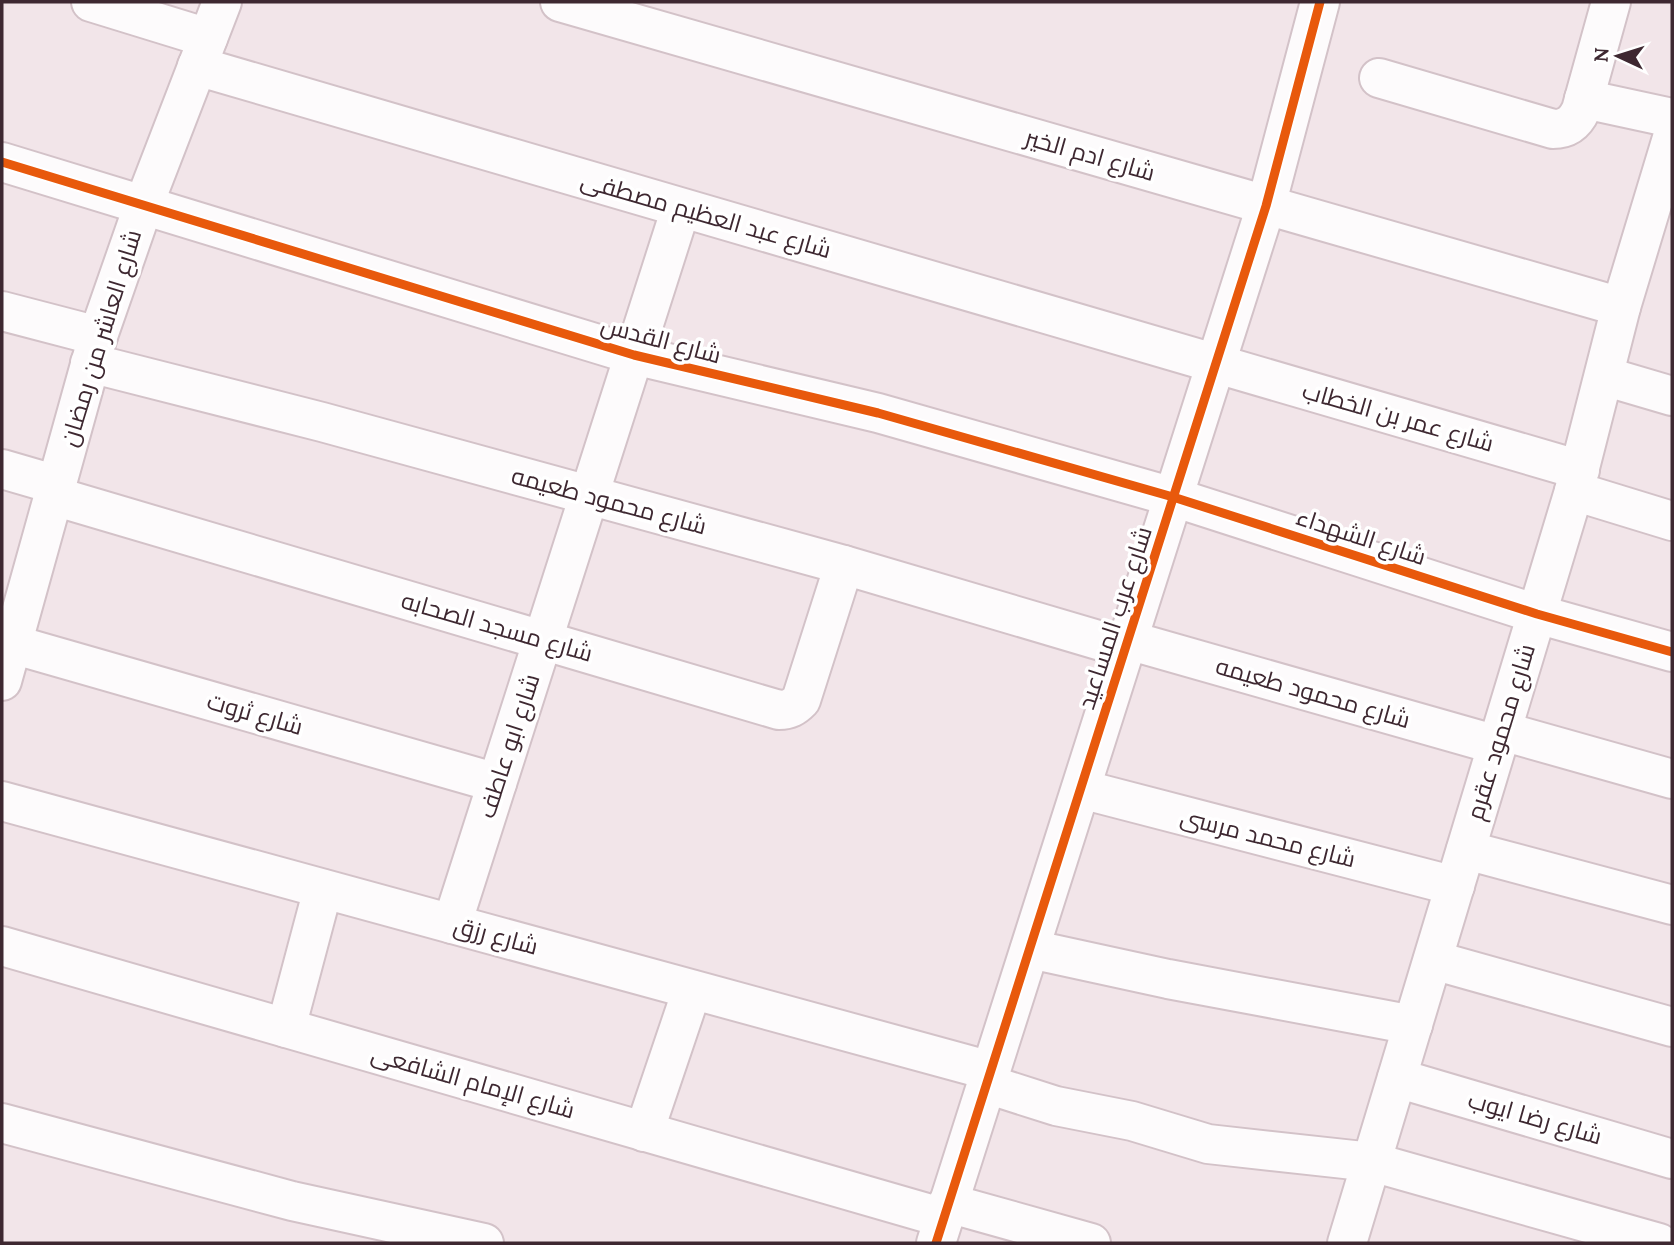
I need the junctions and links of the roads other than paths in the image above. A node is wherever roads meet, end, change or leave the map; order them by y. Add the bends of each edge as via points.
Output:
1 (91, 2) edge
2 (222, 2) edge
3 (560, 2) edge
4 (1320, 2) edge
5 (1611, 2) edge
6 (202, 52) junction
7 (1380, 78) dead end
8 (1584, 99) junction
9 (1672, 118) edge
10 (1672, 138) edge
11 (2, 162) edge
12 (144, 204) junction
13 (1266, 206) junction
14 (681, 208) junction
15 (1621, 307) junction
16 (2, 311) edge
17 (94, 349) junction
18 (634, 355) junction
19 (1216, 364) junction
20 (1604, 376) junction
21 (1672, 396) edge
22 (2, 469) edge
23 (1577, 481) junction
24 (56, 490) junction
25 (589, 495) junction
26 (1173, 497) junction
27 (1672, 521) edge
28 (844, 565) junction
29 (13, 598) edge
30 (1537, 614) junction
31 (543, 640) junction
32 (12, 644) junction
33 (1126, 644) junction
34 (1672, 652) edge
35 (2, 681) edge
36 (1499, 738) junction
37 (1672, 779) edge
38 (497, 783) junction
39 (1080, 789) junction
40 (2, 801) edge
41 (1466, 850) junction
42 (1455, 886) junction
43 (323, 889) junction
44 (1672, 905) edge
45 (452, 924) junction
46 (2, 946) edge
47 (1030, 949) junction
48 (1433, 960) junction
49 (692, 990) junction
50 (1413, 1025) junction
51 (1672, 1027) edge
52 (286, 1028) junction
53 (989, 1078) junction
54 (1397, 1078) junction
55 (2, 1122) edge
56 (645, 1132) junction
57 (1672, 1158) edge
58 (1371, 1162) junction
59 (943, 1222) edge
60 (484, 1243) edge
61 (1091, 1243) edge
62 (1347, 1243) edge
63 (1659, 1243) edge

1 - 6 street, شارع عبد العظيم مصطفى
2 - 6 street, شارع العاشر من رمضان
3 - 13 street, شارع ادم الخير
4 - 13 street, شارع عرب المساعيد
5 - 8 street
6 - 12 street, شارع العاشر من رمضان
6 - 14 street, شارع عبد العظيم مصطفى
7 - 8 street via 1553,129 1571,125
8 - 9 street
10 - 15 street, شارع محمود عقرم
11 - 12 street, شارع القدس
12 - 17 street, شارع العاشر من رمضان
12 - 18 street, شارع القدس
13 - 15 street, شارع ادم الخير
13 - 19 street, شارع عرب المساعيد
14 - 18 street, شارع ابو عاطف
14 - 19 street, شارع عبد العظيم مصطفى
15 - 20 street, شارع محمود عقرم
16 - 17 street, شارع محمود طعيمه
17 - 24 street, شارع العاشر من رمضان
17 - 25 street, شارع محمود طعيمه via 322,422
18 - 25 street, شارع ابو عاطف
18 - 26 street, شارع القدس via 878,413
19 - 23 street, شارع عمر بن الخطاب
19 - 26 street, شارع عرب المساعيد
20 - 21 street
20 - 23 street, شارع محمود عقرم
22 - 24 street, شارع مسجد الصحابه
23 - 27 street, شارع عمر بن الخطاب
23 - 30 street, شارع محمود عقرم
24 - 29 street, شارع العاشر من رمضان
24 - 31 street, شارع مسجد الصحابه
25 - 28 street, شارع محمود طعيمه
25 - 31 street, شارع ابو عاطف
26 - 30 street, شارع الشهداء
26 - 33 street, شارع عرب المساعيد
28 - 31 street, شارع مسجد الصحابه via 801,700 788,710
28 - 33 street, شارع محمود طعيمه
29 - 32 street, شارع العاشر من رمضان
30 - 34 street, شارع الشهداء
30 - 36 street, شارع محمود عقرم
31 - 38 street, شارع ابو عاطف
32 - 35 street, شارع العاشر من رمضان
32 - 38 street, شارع ثروت
33 - 36 street, شارع محمود طعيمه
33 - 39 street, شارع عرب المساعيد
36 - 37 street, شارع محمود طعيمه
36 - 41 street, شارع محمود عقرم
38 - 45 street, شارع ابو عاطف
39 - 42 street, شارع محمد مرسى
39 - 47 street, شارع عرب المساعيد
40 - 43 street, شارع رزق
41 - 42 street, شارع محمود عقرم
41 - 44 street
42 - 48 street, شارع محمود عقرم
43 - 45 street, شارع رزق
43 - 52 street
45 - 49 street, شارع رزق
46 - 52 street, شارع الإمام الشافعى
47 - 50 street
47 - 53 street, شارع عرب المساعيد
48 - 50 street, شارع محمود عقرم
48 - 51 street
49 - 53 street, شارع رزق
49 - 56 street
50 - 54 street, شارع محمود عقرم
52 - 56 street, شارع الإمام الشافعى
53 - 58 street, شارع رزق via 1056,1106 1132,1121 1208,1144
53 - 59 street, شارع عرب المساعيد
54 - 57 street, شارع رضا ايوب
54 - 58 street, شارع محمود عقرم
55 - 60 street via 292,1201
56 - 59 street, شارع الإمام الشافعى
58 - 62 street, شارع محمود عقرم
58 - 63 street, شارع رزق
59 - 61 street, شارع الإمام الشافعى

